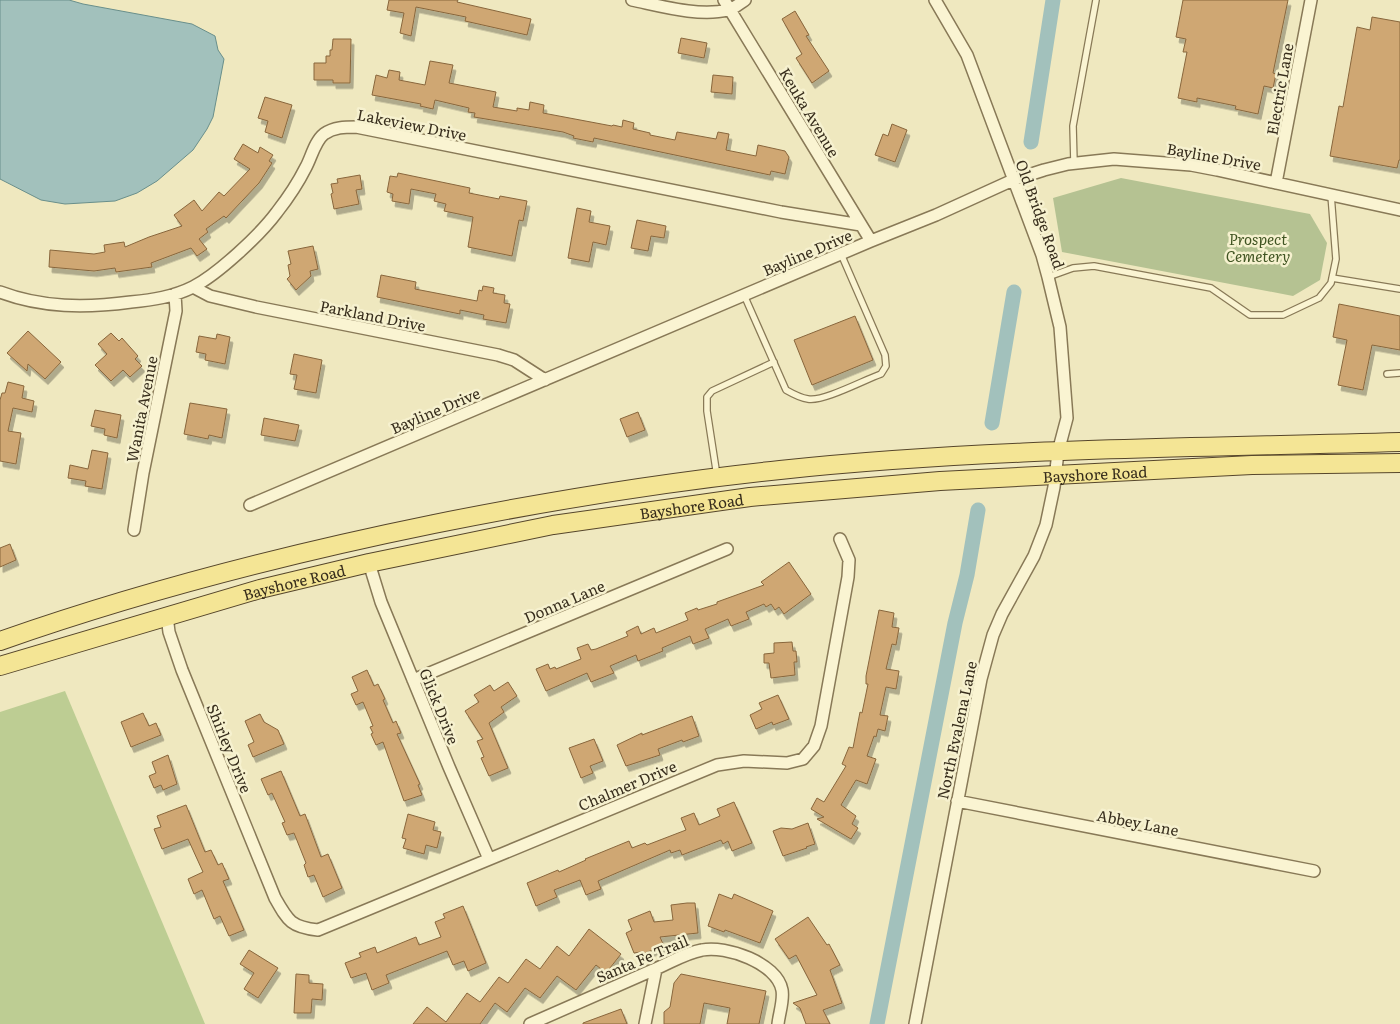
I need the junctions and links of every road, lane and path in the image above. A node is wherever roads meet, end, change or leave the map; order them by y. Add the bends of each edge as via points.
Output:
1 (632, 0) edge
2 (745, 0) edge
3 (935, 0) edge
4 (1096, 0) edge
5 (1311, 0) edge
6 (727, 5) edge
7 (1074, 163) junction
8 (1012, 180) junction
9 (1276, 183) junction
10 (1331, 195) junction
11 (1400, 210) edge
12 (861, 225) junction
13 (871, 241) junction
14 (841, 254) junction
15 (1048, 277) junction
16 (1332, 278) junction
17 (193, 287) junction
18 (1400, 289) edge
19 (0, 292) edge
20 (174, 294) junction
21 (744, 295) junction
22 (774, 362) junction
23 (1400, 373) edge
24 (1387, 374) dead end
25 (545, 380) junction
26 (1400, 442) edge
27 (1058, 452) junction
28 (1400, 463) edge
29 (1055, 474) junction
30 (717, 478) junction
31 (250, 505) dead end
32 (134, 530) dead end
33 (840, 539) dead end
34 (726, 549) dead end
35 (369, 563) junction
36 (185, 583) junction
37 (167, 616) junction
38 (0, 640) edge
39 (0, 666) edge
40 (413, 680) junction
41 (957, 801) junction
42 (489, 859) junction
43 (1314, 871) dead end
44 (272, 889) joint
45 (656, 969) junction
46 (530, 1024) edge
47 (645, 1024) edge
48 (778, 1024) edge
49 (915, 1024) edge

1 - 6 street via 687,10
2 - 6 street
3 - 8 street, Old Bridge Road via 967,55
4 - 7 lane via 1073,126
5 - 9 street, Electric Lane
6 - 12 street, Keuka Avenue
7 - 8 street, Bayline Drive
7 - 9 street, Bayline Drive via 1144,160 1191,165
8 - 13 street, Bayline Drive
8 - 15 street, Old Bridge Road
9 - 10 street, Bayline Drive
10 - 11 street, Bayline Drive
10 - 16 lane via 1336,259
12 - 13 street, Keuka Avenue
12 - 17 street, Lakeview Drive via 340,127 323,135 298,182 274,217 213,274
13 - 14 street, Bayline Drive
14 - 21 street, Bayline Drive
14 - 22 lane via 885,355 886,366 881,374 822,398 809,400 786,390
15 - 16 lane via 1073,268 1094,266 1159,278 1211,288 1250,315 1283,315 1319,298
15 - 27 street, Old Bridge Road via 1060,327 1067,418
16 - 18 lane
17 - 20 street, Lakeview Drive
17 - 25 street, Parkland Drive via 219,299 498,355 514,360
19 - 20 street, Lakeview Drive via 24,300 73,306 156,299
20 - 32 street, Wanita Avenue via 176,311
21 - 22 lane
21 - 25 street, Bayline Drive
22 - 30 lane via 712,391 708,397
23 - 24 lane
25 - 31 street, Bayline Drive
26 - 27 main road, Bayshore Road
27 - 29 street, North Evalena Lane
27 - 30 main road, Bayshore Road via 858,463
28 - 29 main road, Bayshore Road via 1252,465
29 - 35 main road, Bayshore Road via 750,497 552,525
29 - 41 street, North Evalena Lane via 1046,525 1034,556 993,635
30 - 36 main road, Bayshore Road via 535,504 357,540
33 - 42 street, Chalmer Drive via 849,560 848,577 820,726 814,746 803,759 786,764 744,761 717,765
34 - 40 street, Donna Lane
35 - 37 main road, Bayshore Road via 260,589
35 - 40 street, Glick Drive
36 - 37 main road via 167,607
36 - 38 main road, Bayshore Road
37 - 39 main road, Bayshore Road
37 - 44 street, Shirley Drive via 182,670
40 - 42 street, Glick Drive
41 - 43 street, Abbey Lane
41 - 49 street, North Evalena Lane
42 - 44 street, Chalmer Drive via 318,930 300,928 285,917
45 - 46 street, Santa Fe Trail
45 - 47 street
45 - 48 street, Santa Fe Trail via 705,949 750,958 776,976 783,990

